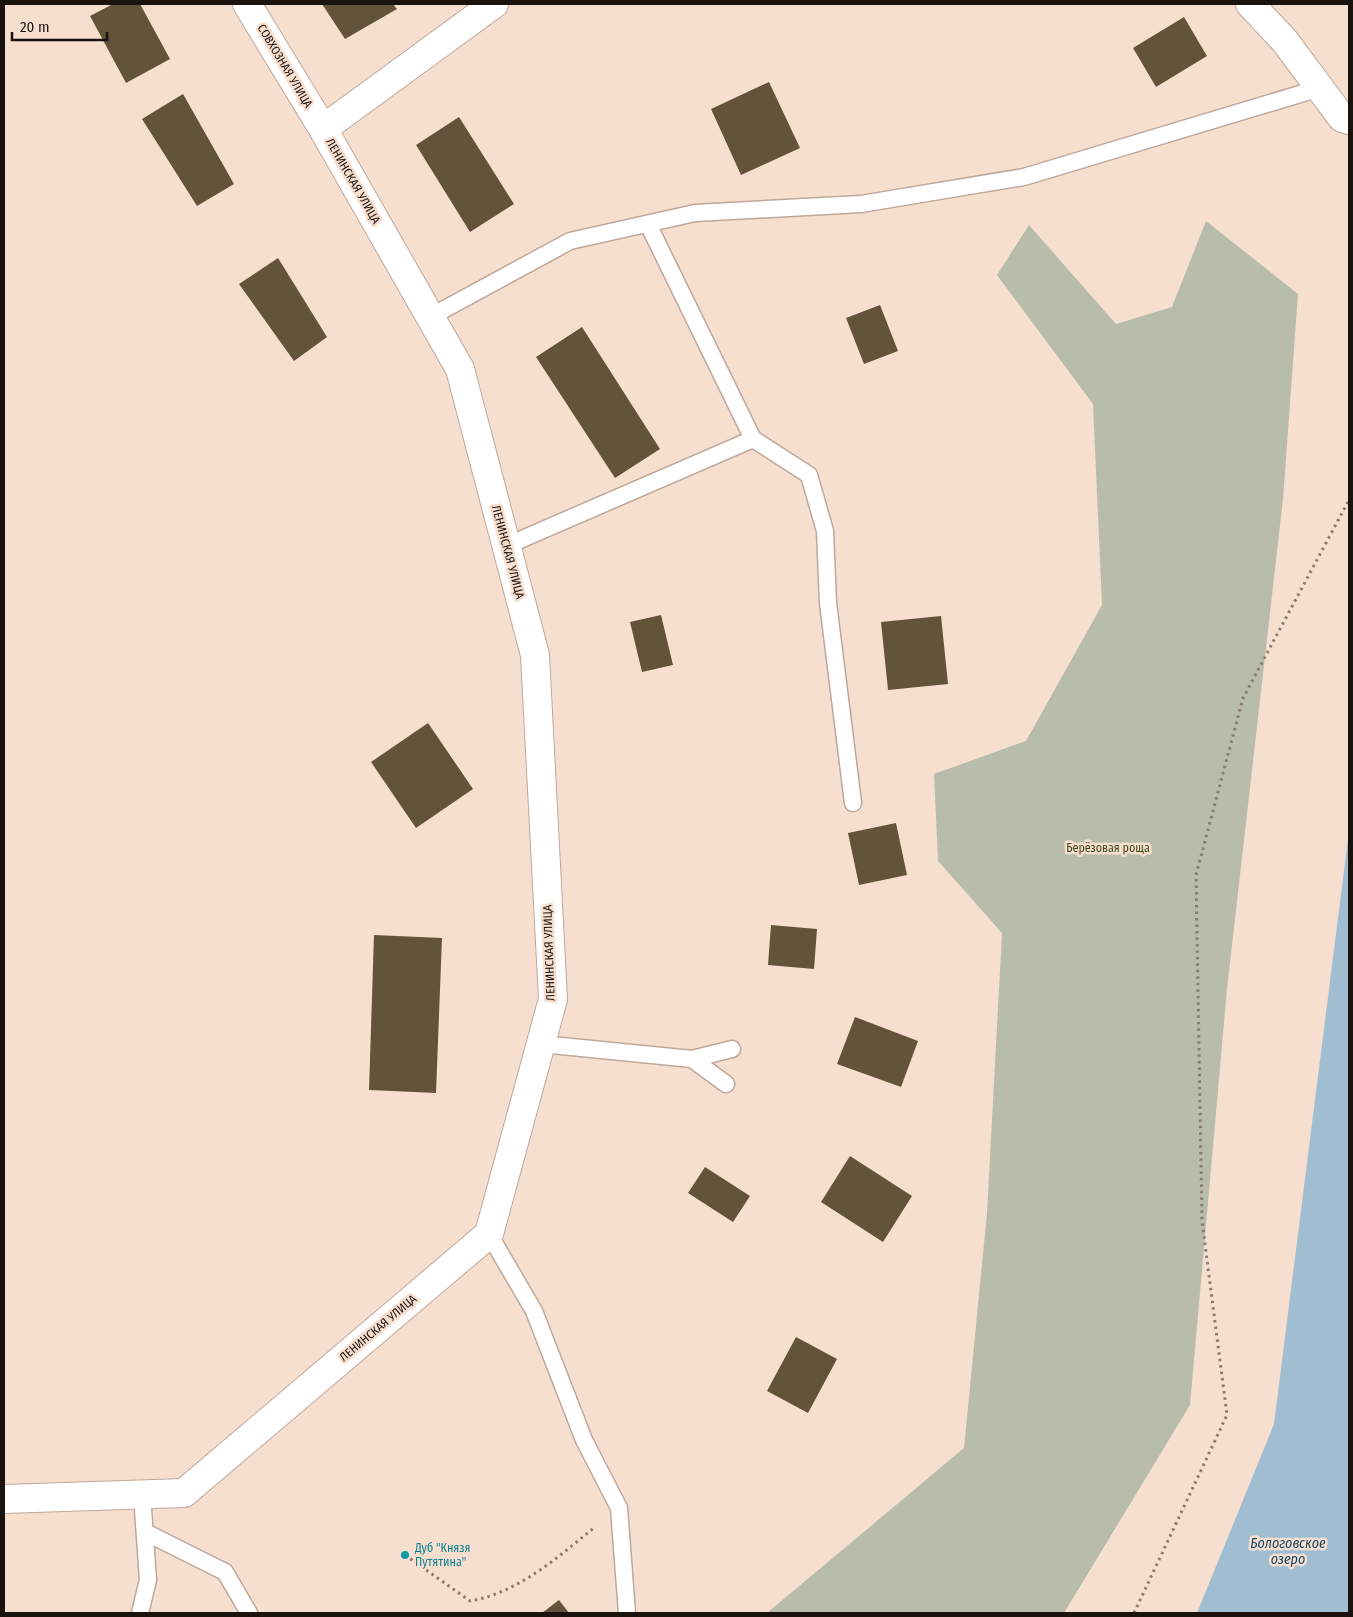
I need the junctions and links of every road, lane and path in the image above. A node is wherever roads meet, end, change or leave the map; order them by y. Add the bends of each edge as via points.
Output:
1 (247, 4) edge
2 (494, 4) edge
3 (1250, 4) edge
4 (1320, 88) junction
5 (1349, 120) edge
6 (323, 129) junction
7 (648, 224) junction
8 (430, 317) junction
9 (753, 439) junction
10 (1349, 500) edge
11 (506, 546) junction
12 (853, 803) dead end
13 (541, 1044) junction
14 (732, 1049) dead end
15 (692, 1059) junction
16 (726, 1084) dead end
17 (489, 1234) junction
18 (142, 1495) junction
19 (4, 1498) edge
20 (619, 1508) junction
21 (144, 1532) junction
22 (405, 1555) dead end
23 (140, 1613) edge
24 (249, 1613) edge
25 (626, 1613) edge
26 (1134, 1613) edge

1 - 6 street, СОВХОЗНАЯ УЛИЦА
2 - 6 street
3 - 4 street via 1284,40
4 - 5 street via 1342,118
4 - 7 lane via 1024,178 861,204 695,214
6 - 8 street, ЛЕНИНСКАЯ УЛИЦА
7 - 8 lane via 570,241
7 - 9 lane
8 - 11 street, ЛЕНИНСКАЯ УЛИЦА via 460,369
9 - 11 lane
9 - 12 lane via 809,475 825,531 828,603
10 - 26 path via 1243,698 1196,875 1202,1220 1227,1415
11 - 13 street, ЛЕНИНСКАЯ УЛИЦА via 535,655 553,999
13 - 15 lane
13 - 17 street, ЛЕНИНСКАЯ УЛИЦА
14 - 15 lane
15 - 16 lane
17 - 18 street, ЛЕНИНСКАЯ УЛИЦА via 184,1494
17 - 20 lane via 534,1311 584,1440
18 - 19 street, ЛЕНИНСКАЯ УЛИЦА
18 - 21 lane
20 - 22 path via 518,1585 491,1597 470,1601
20 - 25 lane
21 - 23 lane via 148,1580
21 - 24 lane via 225,1572

